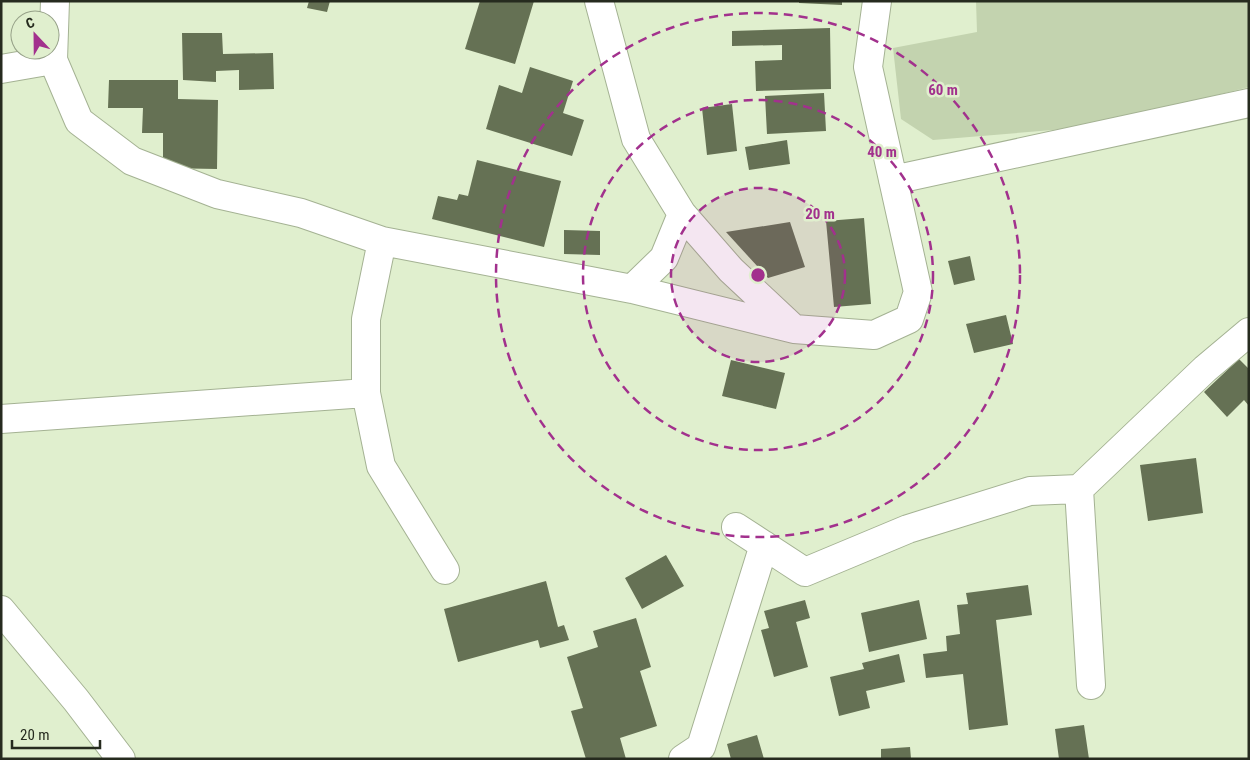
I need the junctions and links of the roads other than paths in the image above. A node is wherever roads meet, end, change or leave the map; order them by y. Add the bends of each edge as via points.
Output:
1 (599, 1) edge
2 (877, 1) edge
3 (53, 60) joint
4 (1, 69) edge
5 (1249, 103) edge
6 (893, 180) junction
7 (682, 214) junction
8 (382, 241) junction
9 (632, 289) junction
10 (794, 329) junction
11 (1249, 332) edge
12 (366, 393) junction
13 (1, 419) edge
14 (1079, 489) junction
15 (736, 527) dead end
16 (764, 545) junction
17 (445, 570) dead end
18 (1, 610) edge
19 (1091, 686) dead end
20 (121, 759) edge
21 (683, 759) edge

1 - 7 street via 636,140
2 - 6 street via 868,67
3 - 4 street
3 - 8 street via 79,121 132,161 217,194 301,213
5 - 6 street
6 - 10 street via 918,292 909,319 874,335
7 - 9 street via 664,258
7 - 10 street via 731,270
8 - 9 street
8 - 12 street via 366,319
9 - 10 street
11 - 14 street
12 - 13 street
12 - 17 street via 381,466
14 - 16 street via 1030,491 908,529 805,572
14 - 19 street
15 - 16 street
16 - 21 street via 701,747
18 - 20 street

